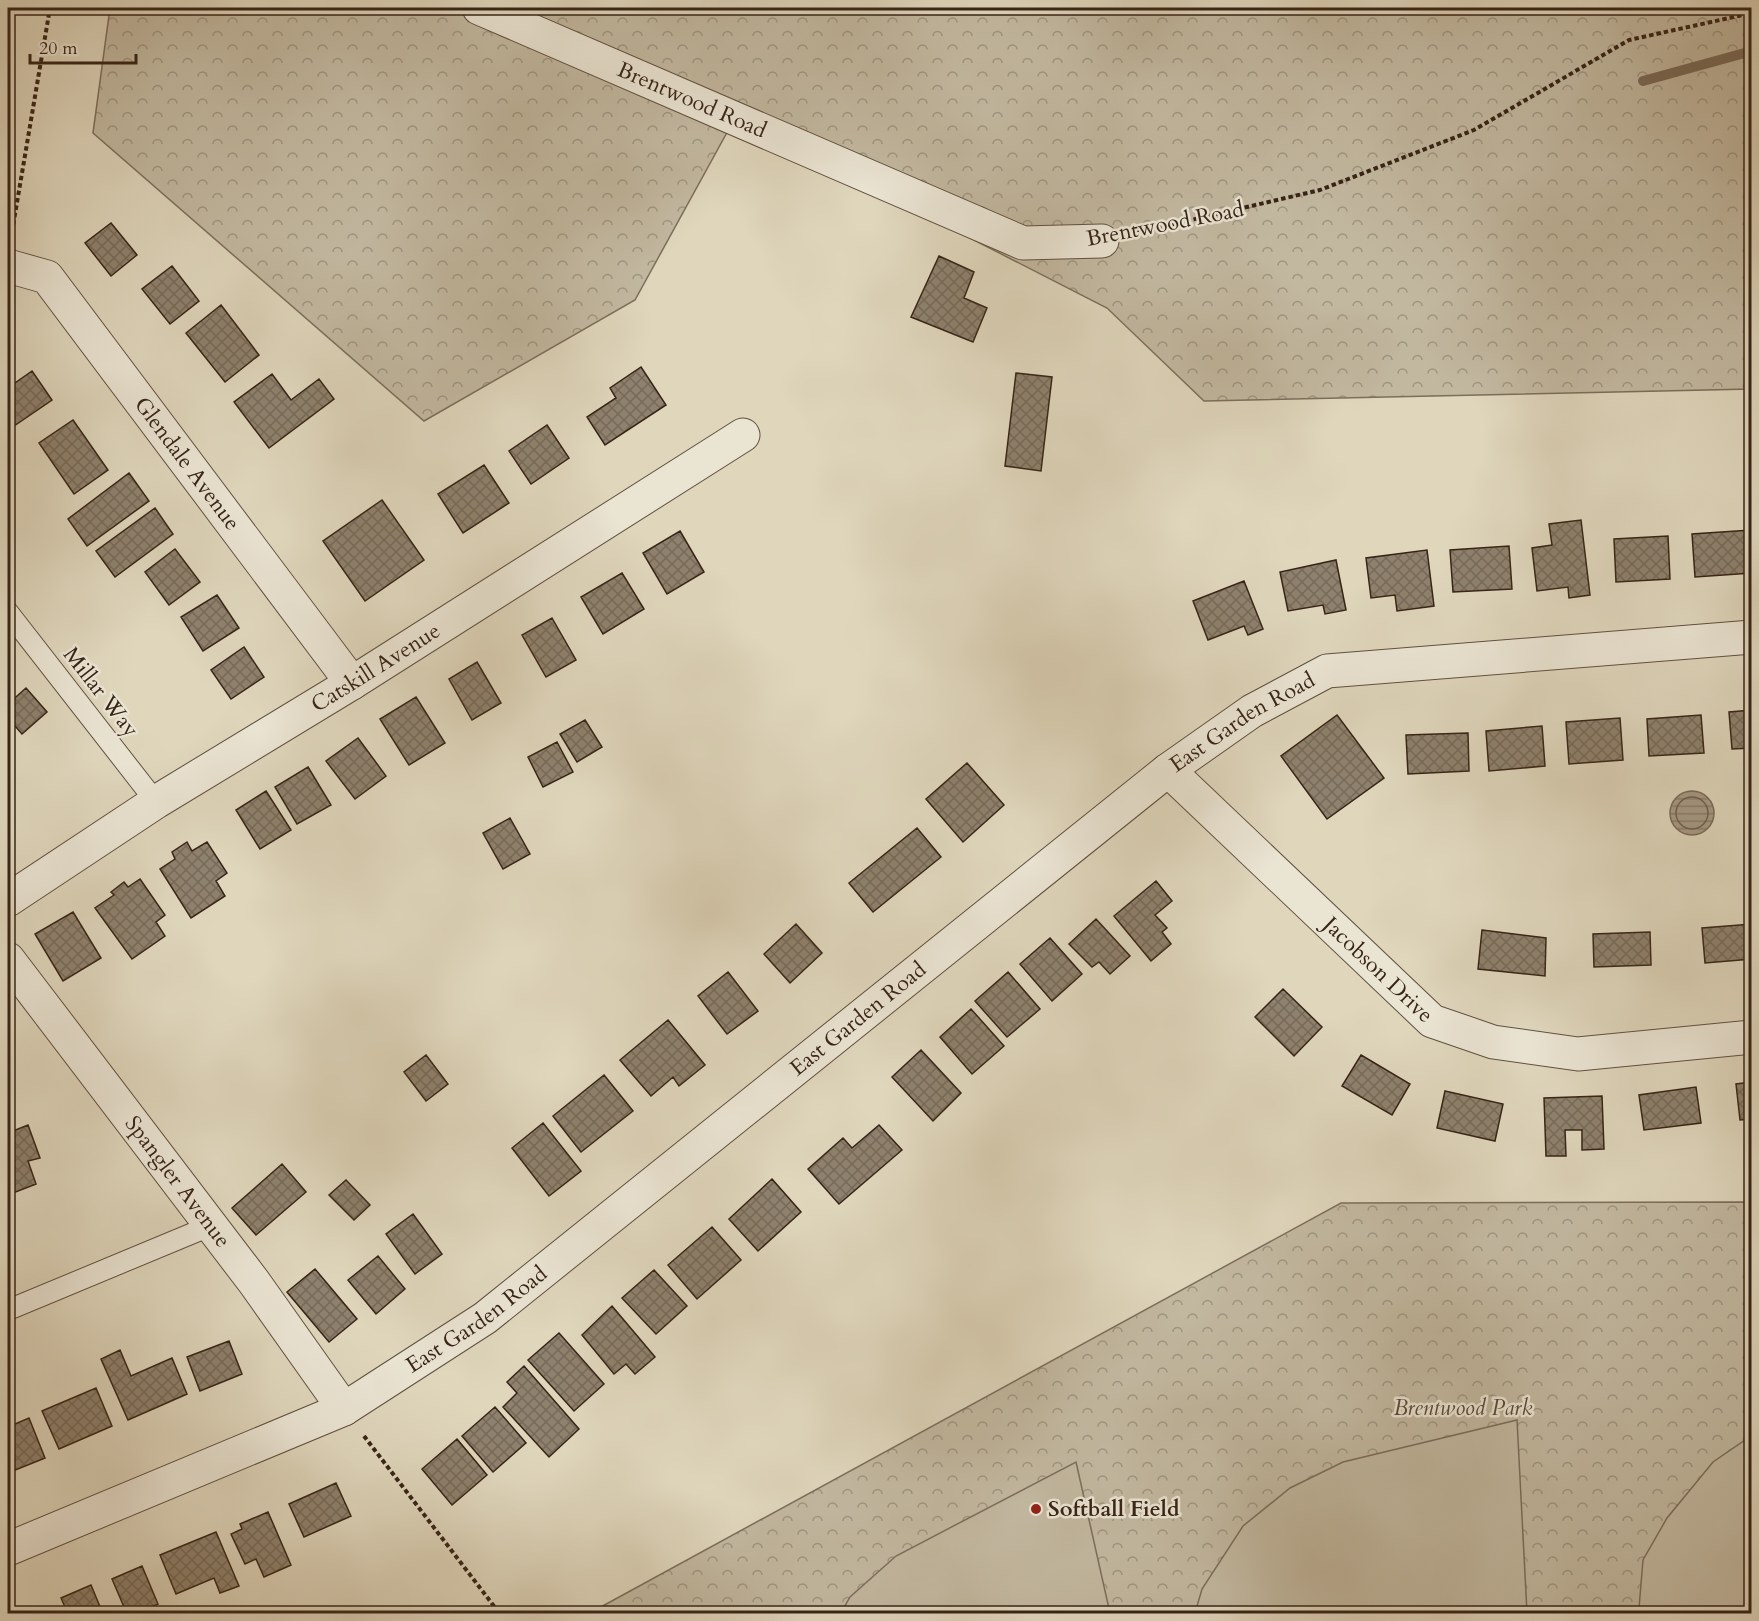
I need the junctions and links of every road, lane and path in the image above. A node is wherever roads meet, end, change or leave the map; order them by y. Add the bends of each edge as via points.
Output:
1 (50, 8) edge
2 (479, 8) edge
3 (1752, 13) edge
4 (1102, 241) joint
5 (8, 255) edge
6 (743, 435) dead end
7 (8, 612) edge
8 (1752, 638) edge
9 (352, 683) junction
10 (1168, 770) junction
11 (156, 802) junction
12 (8, 900) edge
13 (8, 959) edge
14 (1752, 1037) edge
15 (210, 1226) junction
16 (8, 1310) edge
17 (344, 1409) junction
18 (8, 1549) edge
19 (500, 1614) edge

1 - 5 path
2 - 4 street, Brentwood Road via 1023,243
3 - 4 path, Brentwood Road via 1629,40 1474,130 1320,190
5 - 9 street, Glendale Avenue via 47,277
6 - 9 street, Catskill Avenue
7 - 11 lane, Millar Way
8 - 10 street, East Garden Road via 1327,671 1252,711
9 - 11 street, Catskill Avenue
10 - 14 street, Jacobson Drive via 1432,1021 1493,1042 1578,1054
10 - 17 street, East Garden Road via 485,1318
11 - 12 street, Catskill Avenue
13 - 15 street, Spangler Avenue
15 - 16 lane
15 - 17 street, Spangler Avenue
17 - 18 street, East Garden Road
17 - 19 path

